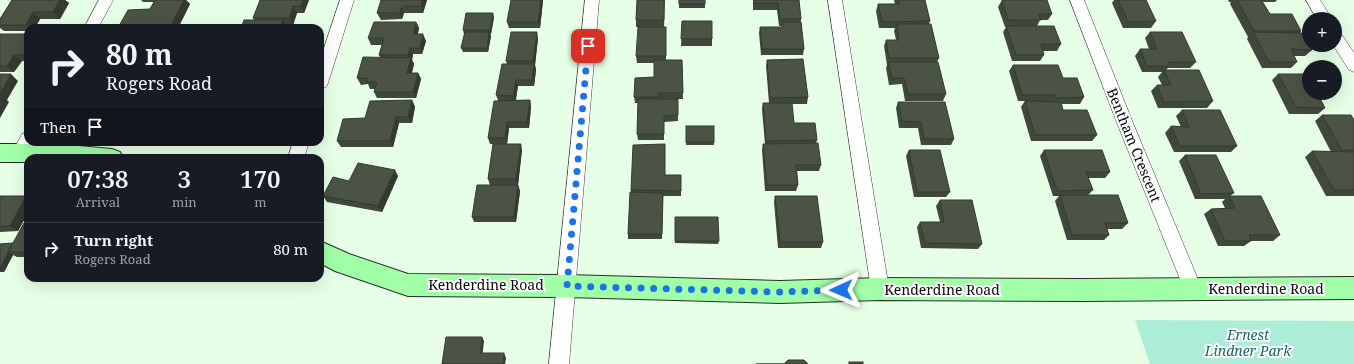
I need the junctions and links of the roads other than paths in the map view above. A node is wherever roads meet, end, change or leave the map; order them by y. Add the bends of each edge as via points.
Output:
1 (106, 0) edge
2 (347, 0) edge
3 (592, 0) edge
4 (835, 0) edge
5 (1077, 0) edge
6 (1313, 0) edge
7 (1321, 12) edge
8 (93, 24) edge
9 (1344, 43) edge
10 (1354, 66) edge
11 (324, 71) edge
12 (16, 148) edge
13 (68, 154) edge
14 (324, 253) edge
15 (567, 286) junction
16 (1354, 288) edge
17 (1193, 289) junction
18 (880, 290) junction
19 (559, 364) edge

1 - 8 street
2 - 11 street
3 - 15 street
4 - 18 street
5 - 17 street, Bentham Crescent
6 - 7 street
9 - 10 street
12 - 13 street
14 - 15 street, Kenderdine Road via 343,264 408,285
15 - 18 street, Kenderdine Road via 780,292
15 - 19 street
16 - 17 street, Kenderdine Road
17 - 18 street, Kenderdine Road

